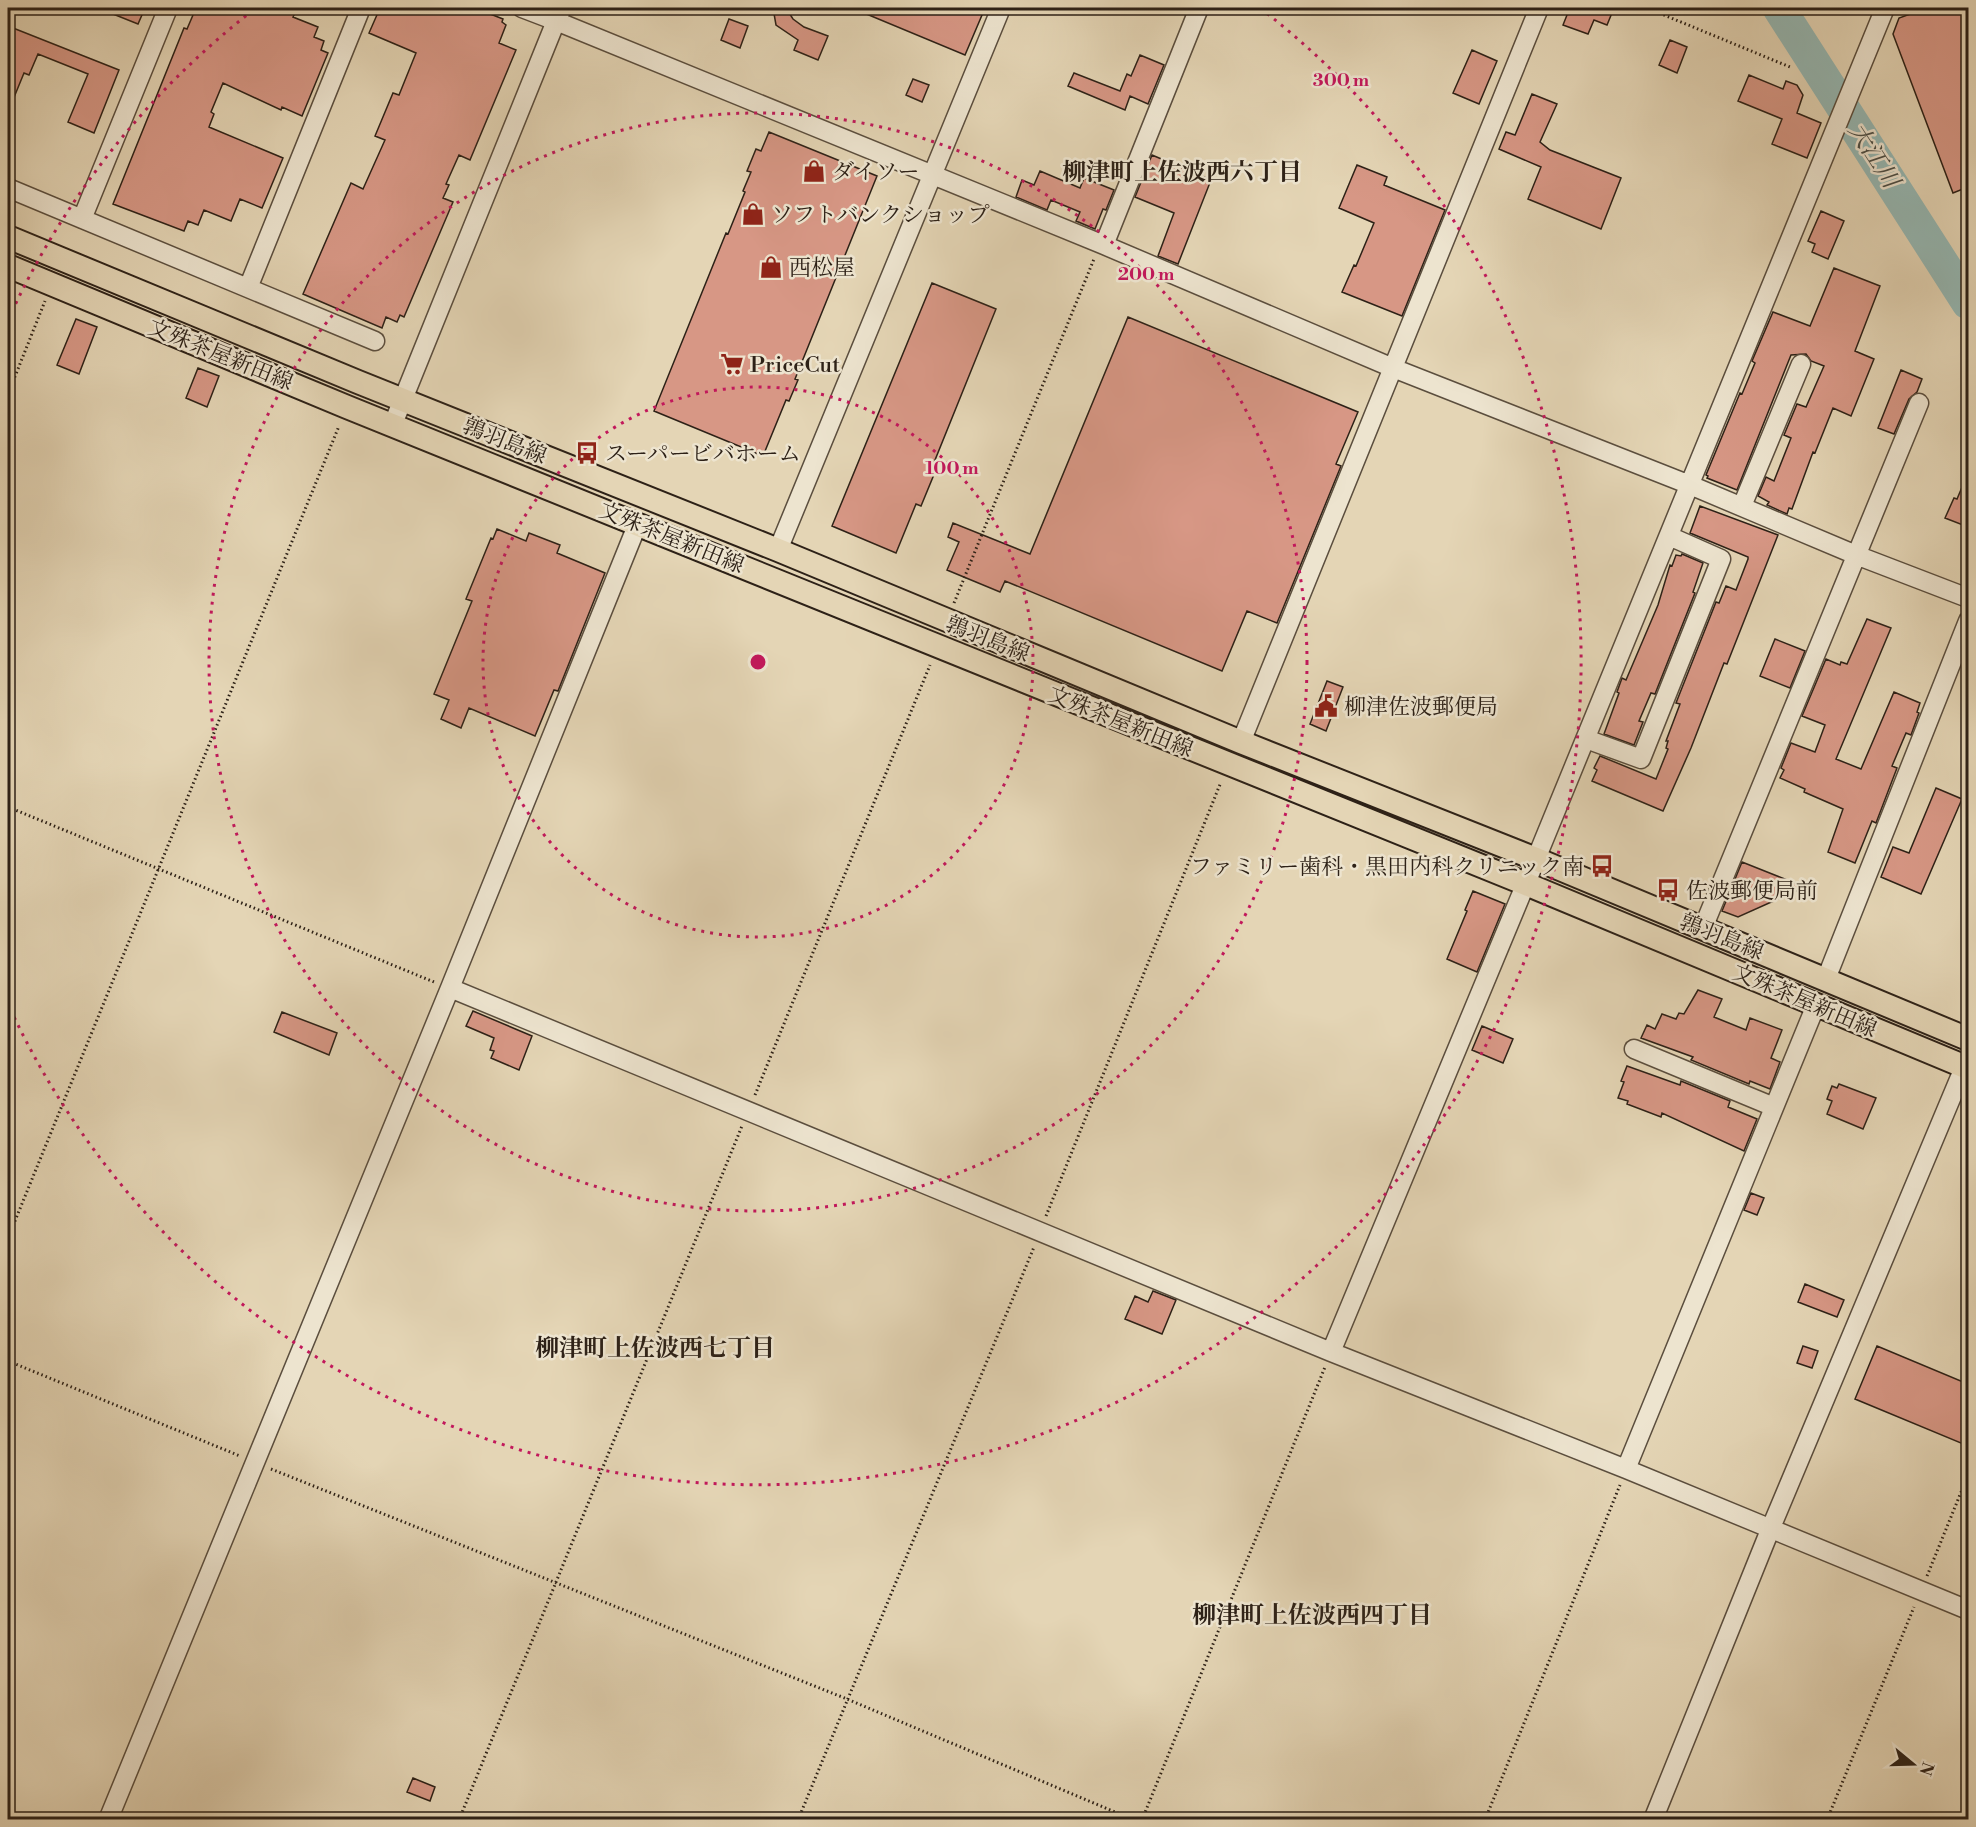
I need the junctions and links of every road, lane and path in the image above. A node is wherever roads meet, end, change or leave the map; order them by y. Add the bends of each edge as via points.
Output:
1 (168, 8) edge
2 (361, 8) edge
3 (522, 8) edge
4 (1001, 8) edge
5 (1199, 8) edge
6 (1539, 8) edge
7 (1647, 8) edge
8 (1885, 8) edge
9 (559, 14) edge
10 (1790, 67) dead end
11 (933, 176) junction
12 (8, 188) edge
13 (82, 219) junction
14 (8, 237) edge
15 (1104, 245) junction
16 (8, 266) edge
17 (51, 284) junction
18 (248, 288) junction
19 (375, 341) dead end
20 (1801, 364) dead end
21 (1393, 368) junction
22 (8, 394) edge
23 (403, 399) junction
24 (1919, 402) dead end
25 (347, 407) junction
26 (393, 424) junction
27 (1690, 485) junction
28 (1742, 506) junction
29 (638, 523) junction
30 (1669, 536) junction
31 (778, 550) junction
32 (1856, 555) junction
33 (1968, 598) edge
34 (947, 621) junction
35 (1968, 621) edge
36 (937, 646) junction
37 (1586, 739) junction
38 (1241, 742) junction
39 (1228, 764) junction
40 (8, 807) edge
41 (1536, 859) junction
42 (158, 869) junction
43 (1526, 884) junction
44 (1703, 928) junction
45 (1826, 979) junction
46 (450, 988) junction
47 (1816, 1005) junction
48 (1968, 1039) edge
49 (1634, 1049) dead end
50 (1967, 1064) edge
51 (1774, 1107) junction
52 (748, 1111) junction
53 (1041, 1230) junction
54 (8, 1238) edge
55 (1331, 1352) junction
56 (8, 1361) edge
57 (255, 1462) junction
58 (1626, 1469) junction
59 (1968, 1474) edge
60 (1770, 1530) junction
61 (555, 1583) junction
62 (1921, 1591) junction
63 (1968, 1610) edge
64 (847, 1699) junction
65 (108, 1820) edge
66 (459, 1820) edge
67 (798, 1820) edge
68 (1134, 1820) edge
69 (1142, 1820) edge
70 (1485, 1820) edge
71 (1653, 1820) edge
72 (1827, 1820) edge

1 - 13 street
2 - 18 street
3 - 9 street
4 - 11 street
5 - 15 street
6 - 21 street
7 - 10 path
8 - 27 street
9 - 11 street
9 - 23 street
11 - 15 street
11 - 31 street
12 - 13 street
13 - 18 street
14 - 23 main road, 鶉羽島線
15 - 21 street
15 - 34 path via 1095,256
16 - 17 main road, 文殊茶屋新田線
17 - 22 path
17 - 25 main road, 文殊茶屋新田線
18 - 19 street
20 - 28 street
21 - 27 street
21 - 38 street
23 - 26 street
23 - 31 main road, 鶉羽島線
24 - 32 street
25 - 26 main road, 文殊茶屋新田線
25 - 42 path
26 - 29 main road, 文殊茶屋新田線
27 - 28 street
27 - 30 street
28 - 32 street
29 - 36 main road, 文殊茶屋新田線
29 - 46 street
30 - 37 street
30 - 37 street via 1721,559 1641,759
31 - 34 main road, 鶉羽島線
32 - 33 street
32 - 44 street
34 - 38 main road, 鶉羽島線
35 - 45 street
36 - 39 main road, 文殊茶屋新田線
36 - 52 path
37 - 41 street
38 - 41 main road, 鶉羽島線
39 - 43 main road, 文殊茶屋新田線
39 - 53 path
40 - 42 path
41 - 43 street
41 - 44 main road, 鶉羽島線
42 - 46 path
42 - 54 path
43 - 47 main road, 文殊茶屋新田線
43 - 55 street
44 - 45 main road, 鶉羽島線
45 - 48 main road, 鶉羽島線
46 - 52 street
46 - 57 street
47 - 50 main road, 文殊茶屋新田線
47 - 51 street
49 - 51 street
50 - 60 street
51 - 58 street
52 - 53 street
52 - 61 path
53 - 55 street
53 - 64 path
55 - 58 street
55 - 69 path
56 - 57 path
57 - 61 path
57 - 65 street
58 - 60 street
58 - 70 path
59 - 62 path
60 - 62 street
60 - 71 street
61 - 64 path
61 - 66 path
62 - 63 street
62 - 72 path
64 - 67 path
64 - 68 path

